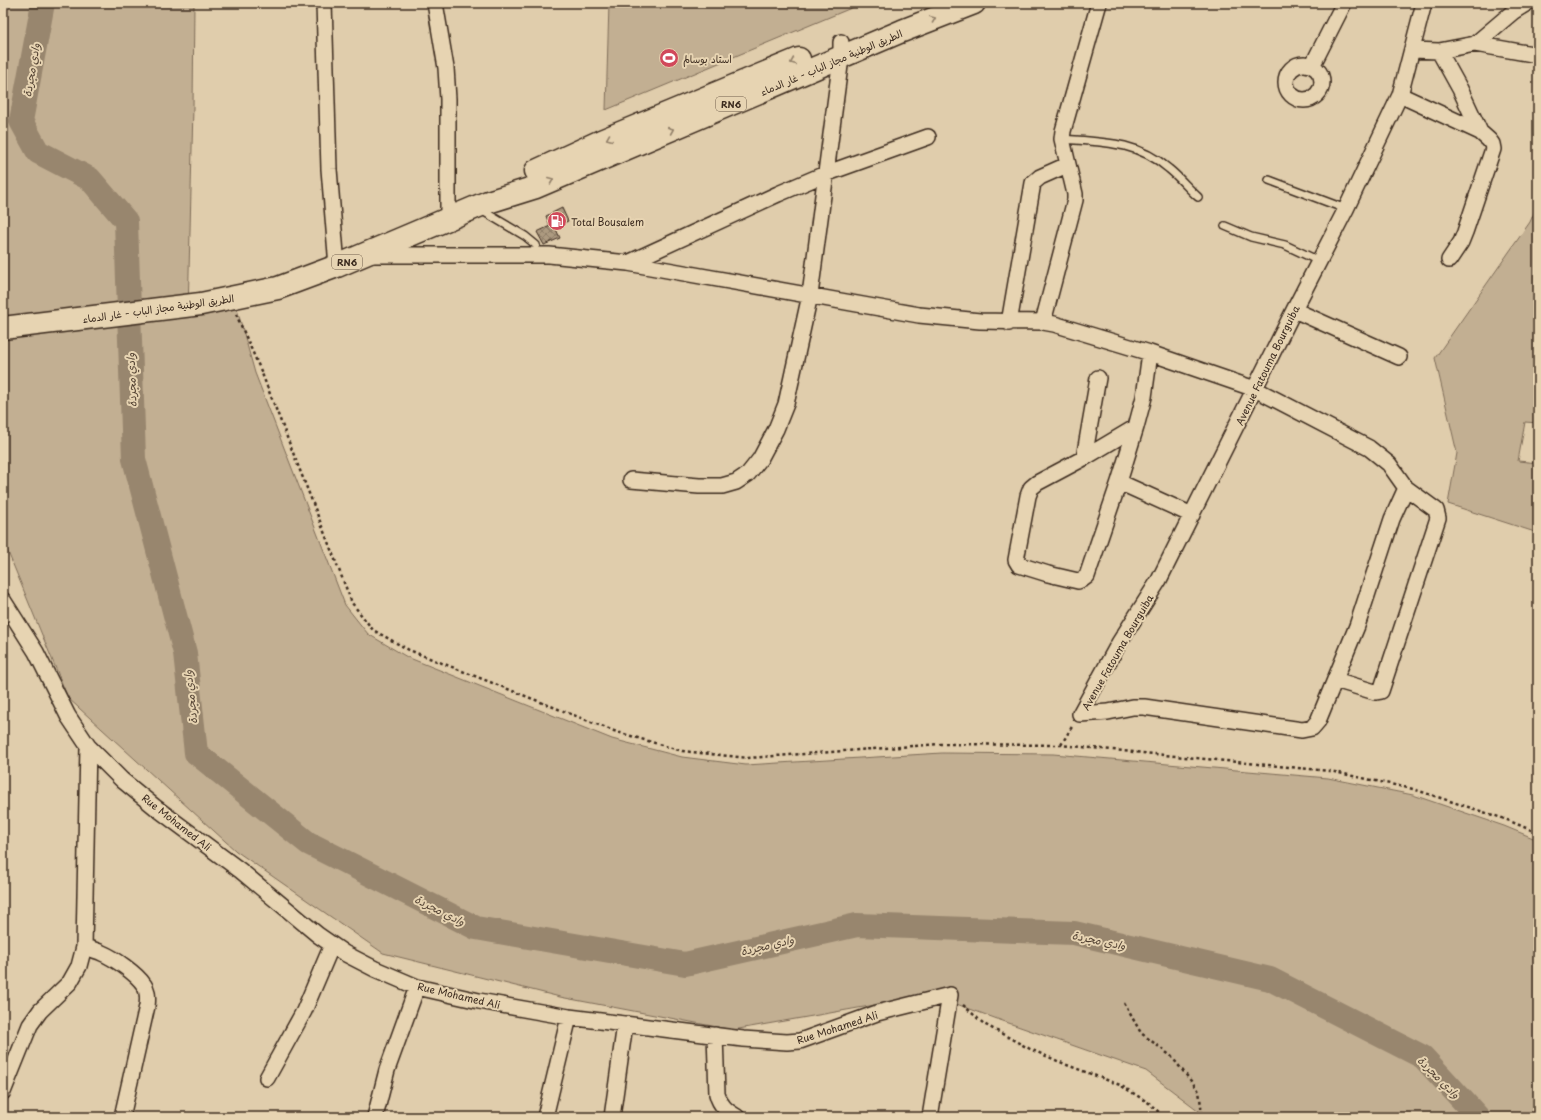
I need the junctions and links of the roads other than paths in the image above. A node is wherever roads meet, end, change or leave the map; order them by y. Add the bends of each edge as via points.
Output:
1 (324, 3) edge
2 (435, 3) edge
3 (933, 3) edge
4 (1098, 3) edge
5 (1344, 3) edge
6 (1424, 3) edge
7 (1527, 3) edge
8 (962, 5) edge
9 (1510, 7) edge
10 (900, 25) junction
11 (1475, 44) junction
12 (841, 50) junction
13 (1412, 50) junction
14 (1439, 51) junction
15 (1538, 55) edge
16 (1312, 66) dead end
17 (1400, 95) junction
18 (1480, 132) junction
19 (928, 137) dead end
20 (1062, 139) junction
21 (1067, 165) junction
22 (825, 174) junction
23 (1269, 180) dead end
24 (1198, 197) dead end
25 (482, 204) junction
26 (1346, 209) junction
27 (448, 218) junction
28 (1225, 226) dead end
29 (536, 245) dead end
30 (363, 255) junction
31 (1319, 260) junction
32 (1449, 260) dead end
33 (628, 263) junction
34 (337, 266) junction
35 (810, 295) junction
36 (1294, 310) junction
37 (1009, 322) junction
38 (1043, 322) junction
39 (3, 328) edge
40 (1150, 353) junction
41 (1399, 357) dead end
42 (1098, 378) dead end
43 (1255, 389) junction
44 (1136, 427) junction
45 (1084, 458) junction
46 (631, 480) dead end
47 (1120, 482) junction
48 (1406, 488) junction
49 (1192, 515) junction
50 (4, 605) edge
51 (1335, 680) junction
52 (88, 746) junction
53 (332, 945) junction
54 (84, 947) junction
55 (417, 987) junction
56 (569, 1017) junction
57 (625, 1024) junction
58 (715, 1035) junction
59 (267, 1078) dead end
60 (3, 1092) edge
61 (122, 1117) edge
62 (375, 1117) edge
63 (545, 1117) edge
64 (612, 1117) edge
65 (737, 1117) edge
66 (930, 1117) edge

1 - 34 street via 329,170
2 - 27 street via 446,68 448,99
3 - 10 main road, الطريق الوطنية مجاز الباب - غار الدماء / RN6
4 - 20 street
5 - 16 street
6 - 13 street, Avenue Fatouma Bourguiba
7 - 9 street
10 -> 8 main road, الطريق الوطنية مجاز الباب - غار الدماء / RN6
9 - 11 street
10 - 12 main road, الطريق الوطنية مجاز الباب - غار الدماء / RN6
11 - 14 street
11 - 15 street
12 - 22 street
12 - 25 main road, الطريق الوطنية مجاز الباب - غار الدماء / RN6 via 636,136 530,174
13 - 14 street
13 - 17 street, Avenue Fatouma Bourguiba
14 - 18 street
17 - 18 street
17 - 26 street, Avenue Fatouma Bourguiba
18 - 32 street via 1492,144 1492,153 1461,242
19 - 22 street
20 - 21 street
20 - 24 lane via 1133,147 1169,168
21 - 37 street via 1040,177 1033,183
21 - 38 street via 1075,200
22 - 33 street
22 - 35 street
23 - 26 lane
25 - 27 main road, الطريق الوطنية مجاز الباب - غار الدماء / RN6
25 - 29 lane
26 - 31 street, Avenue Fatouma Bourguiba
27 - 30 main road, الطريق الوطنية مجاز الباب - غار الدماء / RN6
28 - 31 lane via 1251,237 1285,245
30 - 33 street via 549,255
30 - 34 main road, الطريق الوطنية مجاز الباب - غار الدماء / RN6
31 - 36 street, Avenue Fatouma Bourguiba
33 - 35 street
34 - 39 main road, الطريق الوطنية مجاز الباب - غار الدماء / RN6 via 278,288 230,299
35 - 37 street via 919,315
35 - 46 street via 786,404 760,459 748,474 736,482 722,486
36 - 41 street
36 - 43 street, Avenue Fatouma Bourguiba
37 - 38 street
38 - 40 street
40 - 43 street
40 - 44 street via 1144,397
42 - 45 street
43 - 48 street via 1369,448 1389,464
43 - 49 street, Avenue Fatouma Bourguiba
44 - 45 street
44 - 47 street
45 - 47 street via 1031,488 1016,560 1019,565 1048,574 1083,579 1089,571
47 - 49 street
48 - 51 street via 1392,518 1357,626
48 - 51 street via 1432,506 1438,518 1381,691 1375,692
49 - 51 street, Avenue Fatouma Bourguiba via 1159,580 1119,643 1080,714 1144,707 1302,730 1316,725
50 - 52 street, Rue Mohamed Ali via 36,652 68,716
52 - 53 street, Rue Mohamed Ali via 122,780 155,807 241,871
52 - 54 street
53 - 55 street, Rue Mohamed Ali via 375,969
53 - 59 street via 304,1011
54 - 60 street via 79,966 70,982 40,1011 30,1025
54 - 61 street via 116,961 138,978 147,992 147,1006
55 - 56 street, Rue Mohamed Ali
55 - 62 street via 387,1070
56 - 57 street, Rue Mohamed Ali
56 - 63 street
57 - 58 street, Rue Mohamed Ali
57 - 64 street
58 - 65 street via 719,1102 725,1110
58 - 66 street, Rue Mohamed Ali via 743,1039 800,1041 877,1013 950,994

